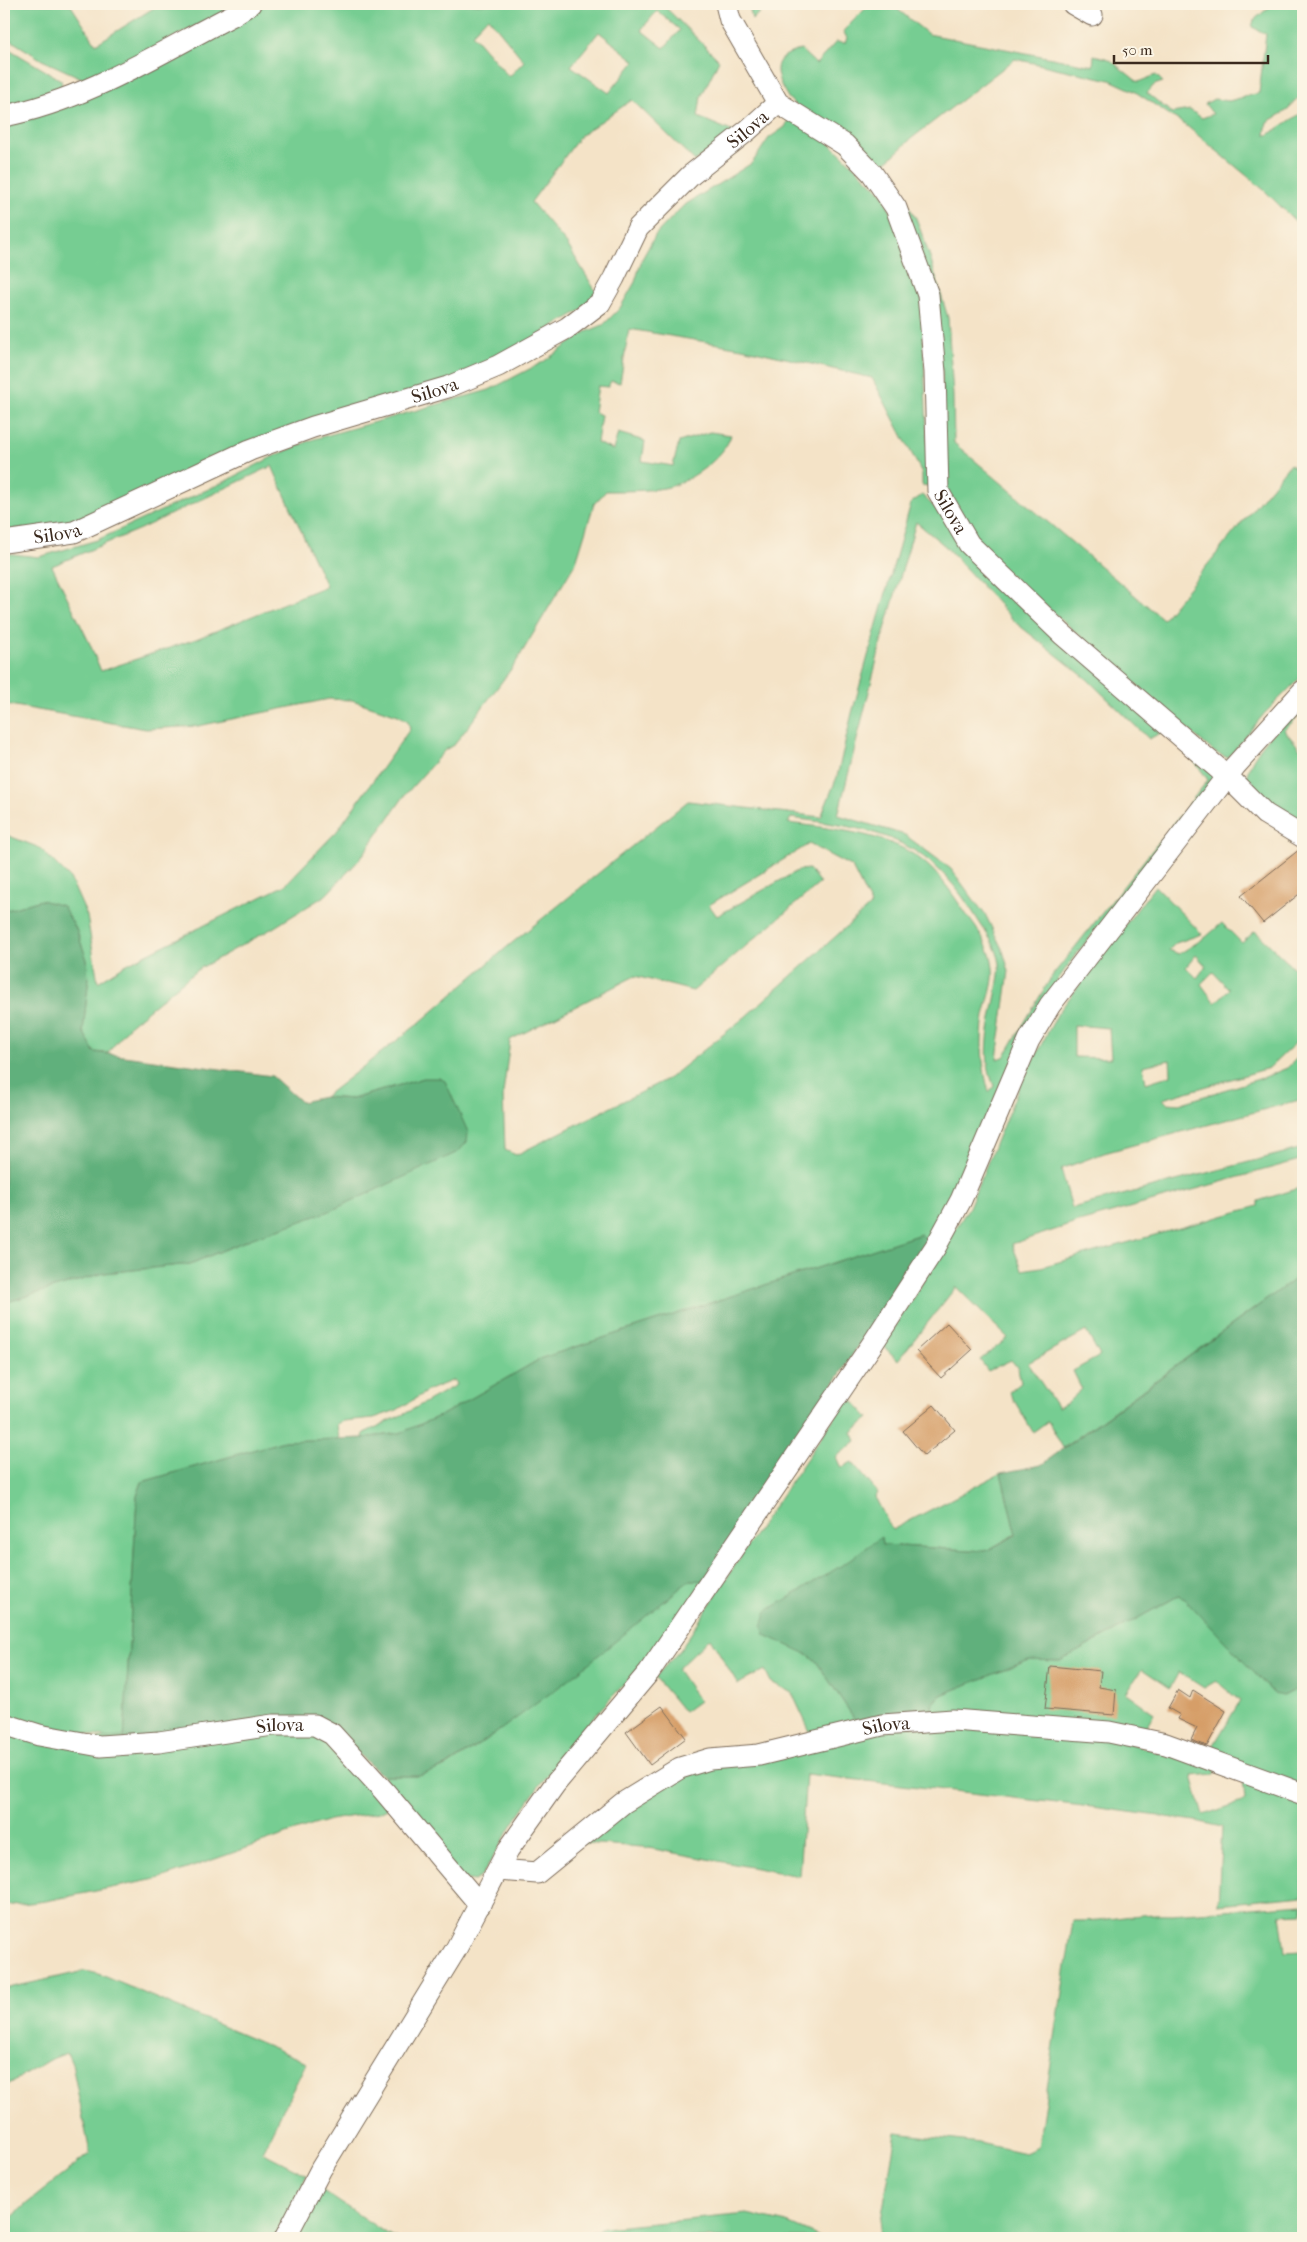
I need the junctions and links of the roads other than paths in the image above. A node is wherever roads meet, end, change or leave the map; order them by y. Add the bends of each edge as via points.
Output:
1 (250, 4) edge
2 (726, 4) edge
3 (1072, 4) edge
4 (1092, 15) dead end
5 (778, 103) junction
6 (4, 116) edge
7 (4, 542) edge
8 (1303, 691) edge
9 (1227, 776) junction
10 (1303, 837) edge
11 (4, 1724) edge
12 (1303, 1794) edge
13 (498, 1870) junction
14 (480, 1905) junction
15 (285, 2238) edge

1 - 6 street via 86,91 35,110
2 - 5 street, Silova via 730,20
3 - 4 street
5 - 7 street, Silova via 691,175 638,228 600,302 567,328 498,366 448,387 313,427 250,450 74,532
5 - 9 street, Silova via 845,145 872,173 896,208 928,295 935,372 938,491 969,544 1062,634
8 - 9 street
9 - 10 street, Silova via 1265,814
9 - 13 street via 1050,1005 1029,1040 961,1200 936,1246 874,1343 649,1672 555,1784 508,1850
11 - 14 street, Silova via 39,1735 100,1746 159,1742 272,1725 314,1725 332,1734
12 - 13 street, Silova via 1166,1744 1109,1732 953,1720 882,1725 760,1755 710,1759 680,1768 623,1803 537,1873
13 - 14 street
14 - 15 street via 321,2169

